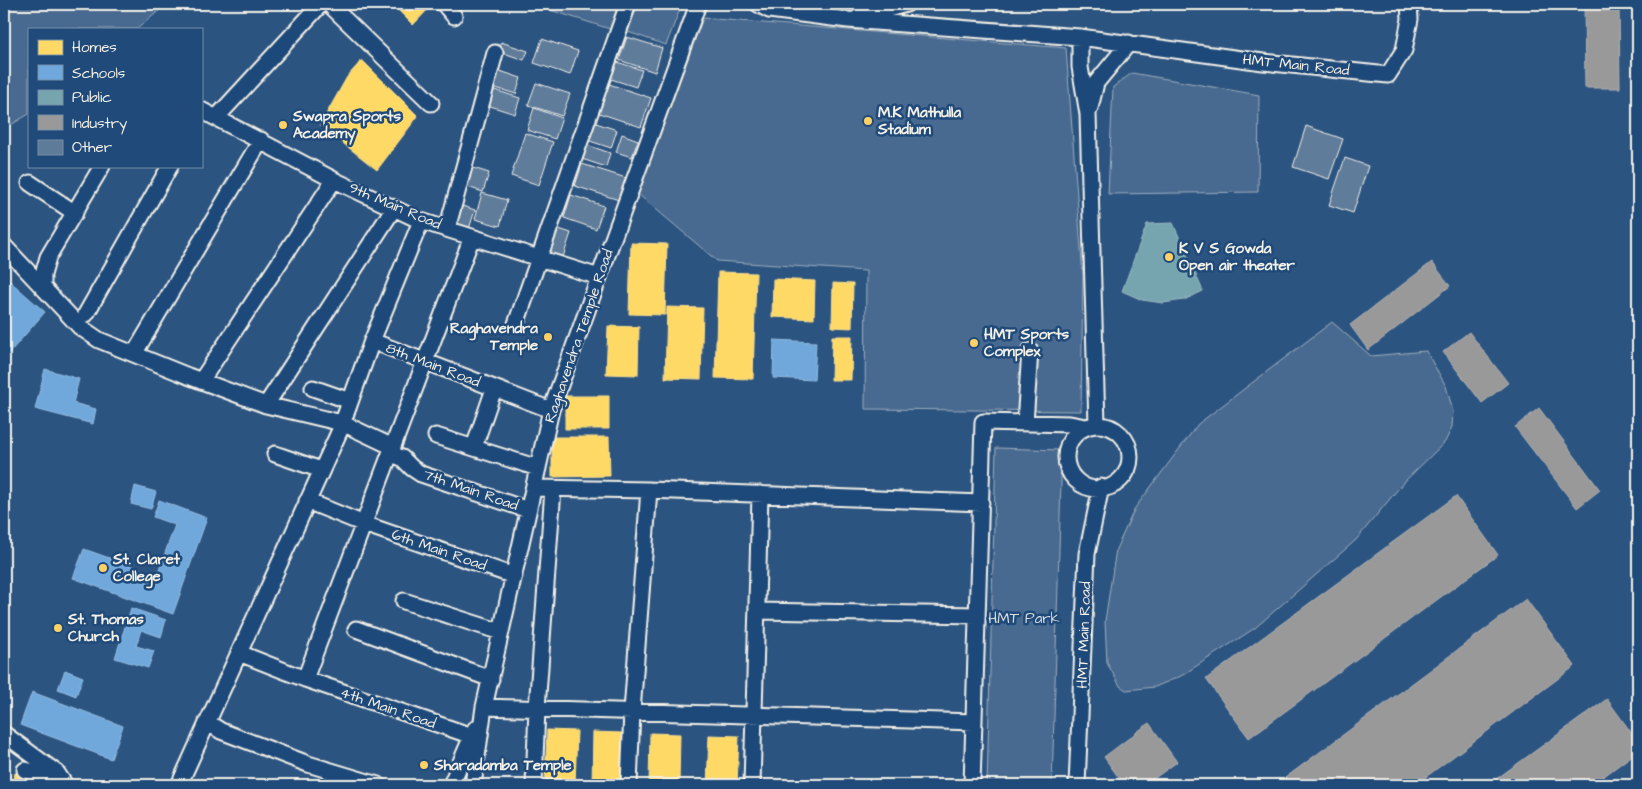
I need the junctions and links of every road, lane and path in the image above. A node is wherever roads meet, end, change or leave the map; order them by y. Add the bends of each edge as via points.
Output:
1 (321, 4) edge
2 (329, 4) edge
3 (444, 4) edge
4 (628, 4) edge
5 (698, 4) edge
6 (758, 4) edge
7 (906, 4) edge
8 (1409, 4) edge
9 (786, 8) edge
10 (454, 16) dead end
11 (848, 20) junction
12 (1080, 37) junction
13 (1129, 43) junction
14 (495, 53) dead end
15 (431, 103) dead end
16 (202, 111) edge
17 (1088, 114) junction
18 (216, 118) junction
19 (261, 140) junction
20 (101, 168) edge
21 (169, 168) edge
22 (334, 180) junction
23 (30, 183) dead end
24 (394, 208) junction
25 (75, 213) junction
26 (421, 221) junction
27 (447, 229) junction
28 (472, 237) junction
29 (4, 246) edge
30 (539, 259) junction
31 (599, 277) junction
32 (44, 288) junction
33 (86, 314) dead end
34 (516, 324) dead end
35 (372, 341) junction
36 (1030, 352) dead end
37 (134, 354) junction
38 (425, 362) junction
39 (201, 381) junction
40 (313, 388) dead end
41 (494, 388) junction
42 (350, 401) junction
43 (266, 405) junction
44 (551, 410) junction
45 (342, 423) junction
46 (1025, 423) junction
47 (1091, 426) junction
48 (436, 436) dead end
49 (474, 447) junction
50 (392, 451) junction
51 (275, 454) dead end
52 (538, 468) junction
53 (321, 470) junction
54 (1101, 487) junction
55 (534, 488) junction
56 (553, 489) junction
57 (649, 490) junction
58 (760, 494) junction
59 (307, 501) junction
60 (981, 503) junction
61 (528, 510) junction
62 (364, 524) junction
63 (514, 576) junction
64 (404, 601) dead end
65 (757, 611) junction
66 (977, 615) junction
67 (356, 629) dead end
68 (501, 632) junction
69 (239, 653) junction
70 (305, 679) junction
71 (491, 679) junction
72 (484, 707) junction
73 (537, 708) junction
74 (632, 711) junction
75 (754, 715) junction
76 (207, 722) junction
77 (974, 722) junction
78 (4, 734) edge
79 (472, 736) junction
80 (25, 770) dead end
81 (57, 785) edge
82 (64, 785) edge
83 (179, 785) edge
84 (378, 785) edge
85 (451, 785) edge
86 (473, 785) edge
87 (534, 785) edge
88 (629, 785) edge
89 (752, 785) edge
90 (972, 785) edge
91 (1077, 785) edge

1 - 18 street
2 - 15 street
3 - 10 street
4 - 30 street
5 - 31 street, Raghavendra Temple Road
6 - 9 street, HMT Main Road via 769,10
7 - 11 street
8 - 13 street, HMT Main Road via 1410,19 1404,50 1388,75
9 - 11 street, HMT Main Road
11 - 12 street, HMT Main Road
12 - 13 street, HMT Main Road
12 - 17 street via 1080,67
13 - 17 street via 1096,83
14 - 27 street
16 - 18 street, 9th Main Road
17 - 47 street
18 - 19 street, 9th Main Road
19 - 22 street, 9th Main Road
19 - 37 street
20 - 25 street
21 - 33 street
22 - 24 street, 9th Main Road
22 - 39 street
23 - 25 street
24 - 26 street, 9th Main Road
24 - 43 street
25 - 32 street via 48,257 43,274
26 - 27 street, 9th Main Road
26 - 35 street
27 - 28 street, 9th Main Road
28 - 30 street, 9th Main Road
28 - 38 street
29 - 32 street, 7th Main Road
30 - 31 street, 9th Main Road
30 - 34 street
31 - 44 street, Raghavendra Temple Road
32 - 37 street, 7th Main Road via 80,326 99,340
35 - 38 street, 8th Main Road
35 - 42 street
36 - 46 street
37 - 39 street, 7th Main Road
38 - 41 street, 8th Main Road
38 - 50 street
39 - 43 street, 7th Main Road
40 - 42 street
41 - 44 street, 8th Main Road
41 - 49 street
42 - 45 street
43 - 45 street, 7th Main Road
44 - 52 street, Raghavendra Temple Road
45 - 50 street, 7th Main Road
45 - 53 street
46 - 47 street
46 - 60 street via 983,422
47 - 54 street via 1076,433 1070,442 1067,464 1079,482
47 - 54 street via 1103,425 1114,429 1122,436 1130,452 1129,463 1118,482
48 - 49 street
49 - 52 street
50 - 61 street, 7th Main Road via 421,474
50 - 62 street
51 - 53 street
52 - 55 street, Raghavendra Temple Road
53 - 59 street
54 - 91 street, HMT Main Road via 1087,554
55 - 56 street
55 - 61 street, Raghavendra Temple Road
56 - 57 street
56 - 73 street
57 - 58 street
57 - 74 street
58 - 60 street
58 - 65 street
59 - 62 street, 6th Main Road
59 - 69 street
60 - 66 street
61 - 63 street, Raghavendra Temple Road
62 - 63 street, 6th Main Road
62 - 70 street
63 - 68 street, Raghavendra Temple Road
64 - 68 street
65 - 66 street
65 - 75 street
66 - 77 street
67 - 71 street
68 - 71 street, Raghavendra Temple Road
69 - 70 street, 4th Main Road
69 - 76 street
70 - 79 street, 4th Main Road
71 - 72 street, Raghavendra Temple Road
72 - 73 street
72 - 79 street
72 - 86 street
73 - 74 street
73 - 87 street
74 - 75 street
74 - 88 street
75 - 77 street
75 - 89 street
76 - 83 street
76 - 84 street via 221,731 308,764
77 - 90 street
78 - 82 street via 57,773
79 - 85 street
80 - 81 street via 43,774

